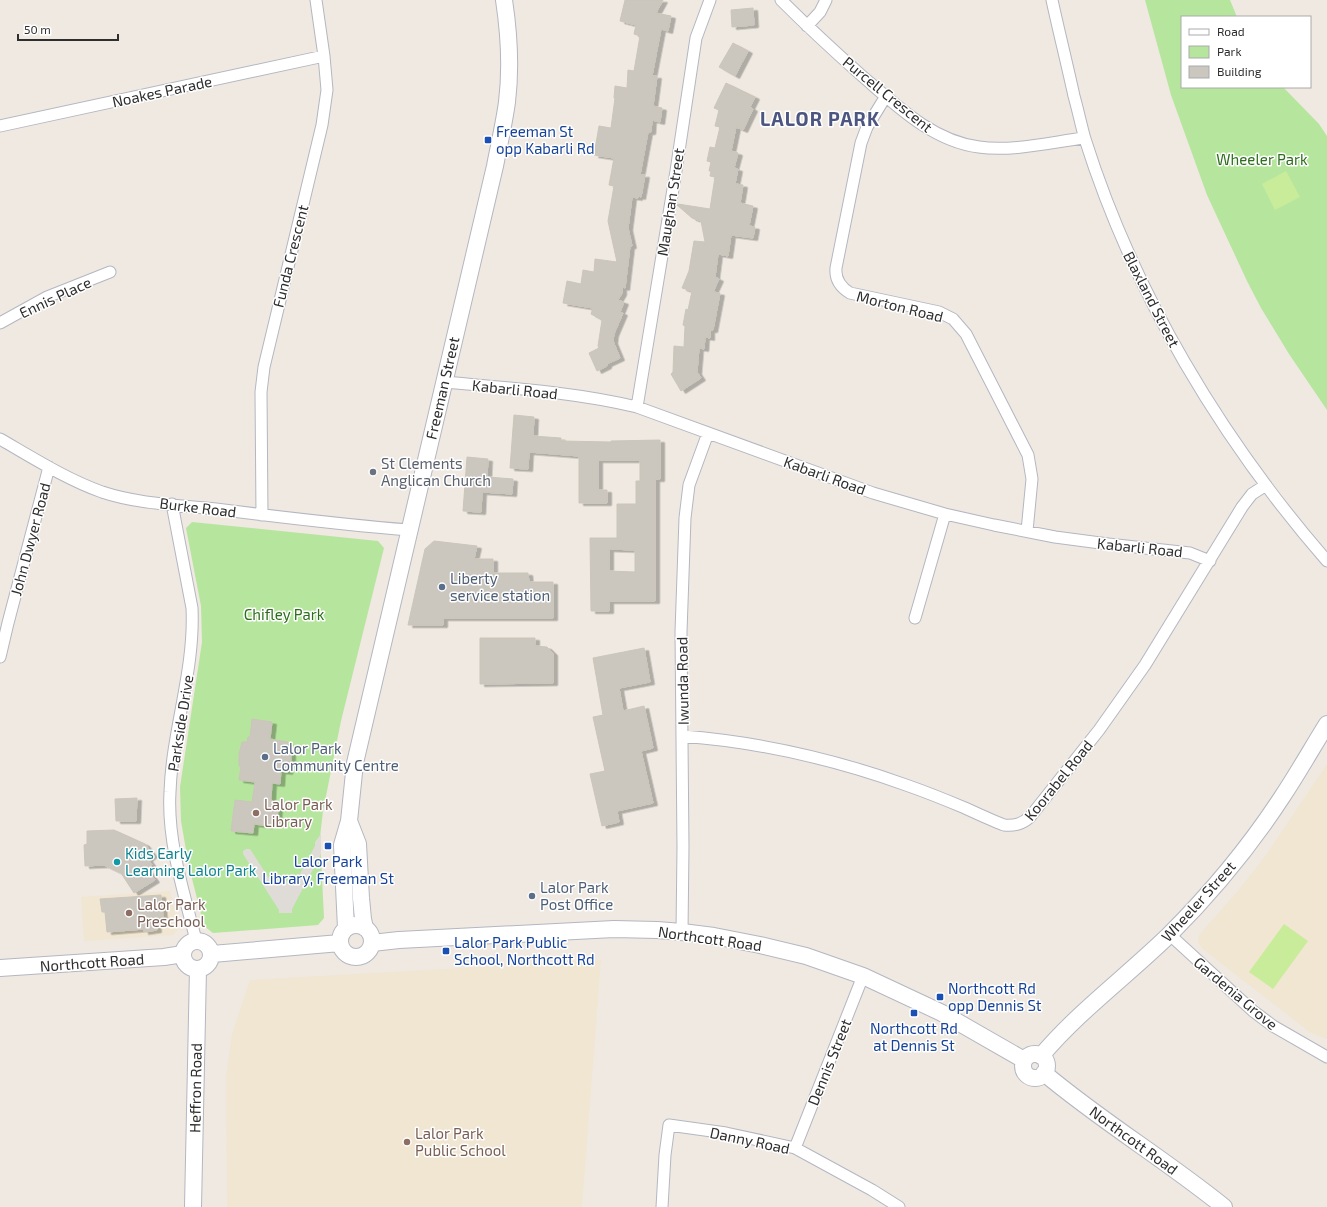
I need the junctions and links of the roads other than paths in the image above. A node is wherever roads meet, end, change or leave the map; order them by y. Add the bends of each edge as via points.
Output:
1 (316, 0) edge
2 (504, 0) edge
3 (710, 0) edge
4 (781, 0) edge
5 (826, 0) edge
6 (1052, 0) edge
7 (807, 26) junction
8 (324, 56) junction
9 (886, 96) junction
10 (0, 126) edge
11 (1084, 138) junction
12 (110, 272) dead end
13 (0, 324) edge
14 (444, 382) junction
15 (637, 406) junction
16 (708, 433) junction
17 (0, 439) edge
18 (49, 467) junction
19 (1266, 485) junction
20 (172, 504) junction
21 (945, 514) junction
22 (262, 515) junction
23 (409, 530) junction
24 (1027, 532) junction
25 (1210, 561) junction
26 (1327, 562) edge
27 (915, 618) dead end
28 (0, 657) edge
29 (1327, 724) edge
30 (682, 736) junction
31 (349, 821) junction
32 (346, 928) junction
33 (365, 928) junction
34 (682, 932) junction
35 (1169, 934) junction
36 (196, 940) junction
37 (340, 943) junction
38 (372, 943) junction
39 (183, 954) junction
40 (212, 954) junction
41 (0, 968) edge
42 (198, 969) junction
43 (864, 976) junction
44 (1041, 1056) junction
45 (1327, 1057) edge
46 (1024, 1060) junction
47 (1044, 1073) junction
48 (795, 1148) junction
49 (193, 1207) edge
50 (662, 1207) edge
51 (899, 1207) edge
52 (1224, 1207) edge

1 - 8 street, Funda Crescent
2 - 14 street, Freeman Street via 509,58 505,119
3 - 15 street, Maughan Street via 696,38
4 - 7 street, Purcell Crescent
5 - 7 street via 820,12
6 - 11 street, Blaxland Street
7 - 9 street, Purcell Crescent
8 - 10 street, Noakes Parade
8 - 22 street, Funda Crescent via 327,90 322,125 262,378
9 - 11 street, Purcell Crescent via 926,128 952,141 980,148 1002,148
9 - 24 street, Morton Road via 867,127 861,144 836,277 842,287 850,293 939,312 953,319 966,334 1030,461 1032,479
11 - 19 street, Blaxland Street via 1122,238 1148,294 1215,413
12 - 13 street, Ennis Place via 47,297
14 - 15 street, Kabarli Road via 575,395
14 - 23 street, Freeman Street
15 - 16 street, Kabarli Road
16 - 21 street, Kabarli Road via 873,493
16 - 30 street, Iwunda Road via 689,485 685,518 681,632
17 - 18 street, Burke Road
18 - 20 street, Burke Road via 89,487 116,496
18 - 28 street, John Dwyer Road
19 - 25 street, Koorabel Road via 1252,494 1242,506
19 - 26 street, Blaxland Street
20 - 22 street, Burke Road
20 - 36 street, Parkside Drive via 192,608 192,620 188,677 172,762 170,808 178,867
21 - 24 street, Kabarli Road
21 - 27 street
22 - 23 street, Burke Road
23 - 31 street, Freeman Street via 355,762
24 - 25 street, Kabarli Road via 1190,553
25 - 30 street, Koorabel Road via 1145,665 1098,730 1030,817 1021,824 1004,825 907,785 853,767 750,744
29 - 35 street, Wheeler Street via 1256,834 1219,880
30 - 34 street, Iwunda Road
31 - 32 street, Freeman Street via 342,845
31 - 33 street, Freeman Street via 358,844
32 - 33 street via 356,925
32 - 37 street
33 - 38 street via 371,934
34 - 38 street, Northcott Road via 595,929
34 - 43 street, Northcott Road via 714,936 806,956
35 - 44 street, Wheeler Street via 1059,1035
35 - 45 street, Gardenia Grove via 1253,1011 1273,1026
36 - 39 street via 187,945
36 - 40 street via 207,944
37 - 38 street via 344,951 356,956 365,954
37 - 40 street
39 - 41 street, Northcott Road
39 - 42 street via 187,965
40 - 42 street via 206,966
42 - 49 street, Heffron Road
43 - 46 street, Northcott Road via 942,1013
43 - 48 street, Dennis Street
44 - 46 street via 1032,1054
44 - 47 street via 1046,1062
46 - 47 street via 1023,1066 1027,1074 1034,1077
47 - 52 street, Northcott Road
48 - 50 street, Danny Road via 726,1133 669,1125
48 - 51 street, Danny Road

